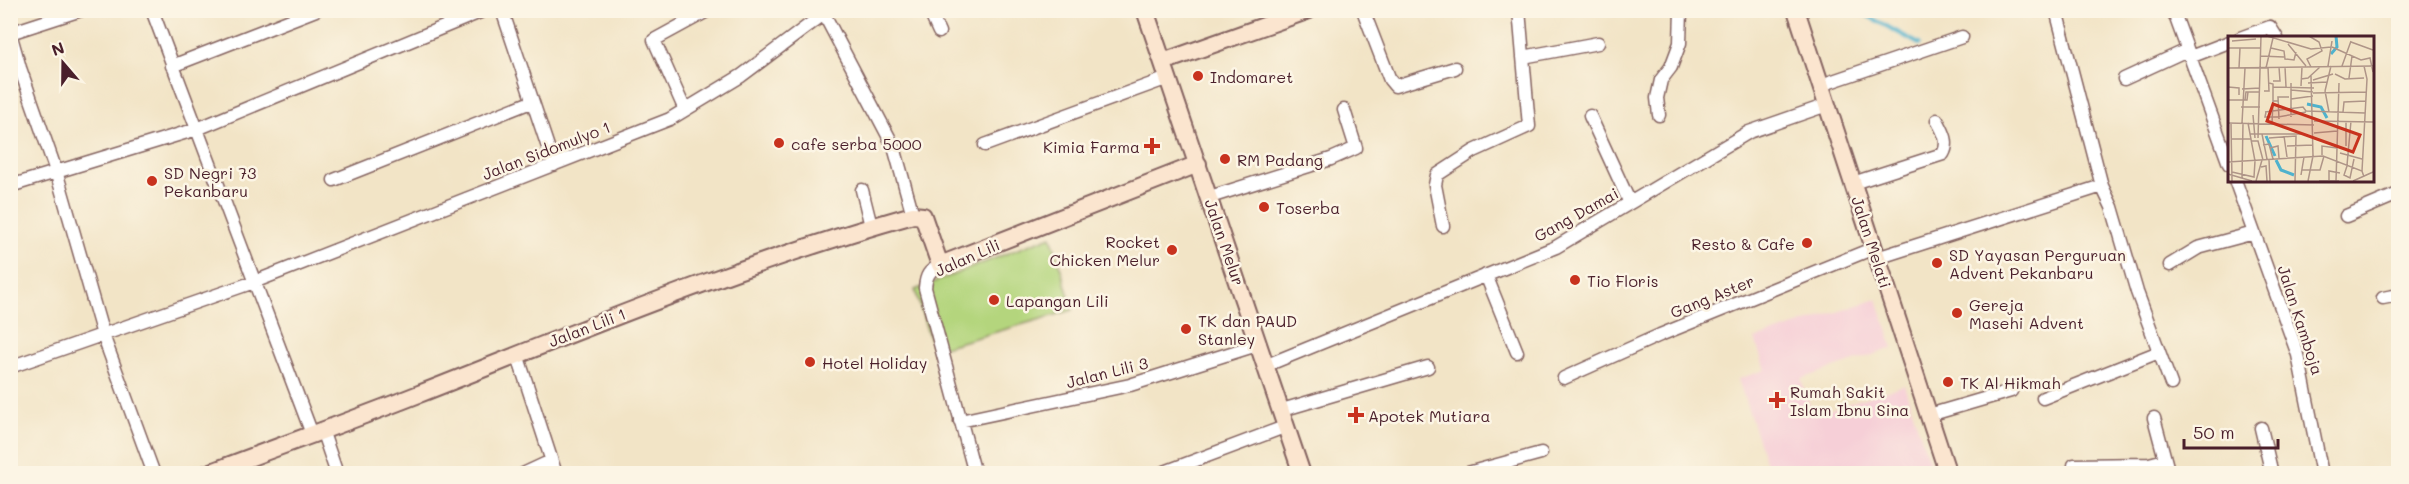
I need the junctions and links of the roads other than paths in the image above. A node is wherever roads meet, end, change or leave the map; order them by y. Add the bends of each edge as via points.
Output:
1 (81, 10) edge
2 (152, 10) edge
3 (316, 10) edge
4 (485, 10) edge
5 (502, 10) edge
6 (709, 10) edge
7 (929, 10) edge
8 (1145, 10) edge
9 (1309, 10) edge
10 (1363, 10) edge
11 (1519, 10) edge
12 (1681, 10) edge
13 (1796, 10) edge
14 (2056, 10) edge
15 (2172, 10) edge
16 (826, 12) edge
17 (939, 32) dead end
18 (10, 33) edge
19 (2245, 36) edge
20 (2276, 36) edge
21 (1962, 37) dead end
22 (2228, 42) edge
23 (1598, 43) dead end
24 (2189, 54) junction
25 (1523, 57) junction
26 (172, 66) junction
27 (1455, 68) dead end
28 (1166, 70) junction
29 (2124, 79) dead end
30 (1821, 85) junction
31 (531, 102) junction
32 (1827, 105) junction
33 (685, 110) junction
34 (1344, 110) dead end
35 (1659, 115) dead end
36 (1590, 116) dead end
37 (1937, 120) dead end
38 (196, 129) junction
39 (984, 145) dead end
40 (2228, 161) edge
41 (1198, 164) junction
42 (554, 165) junction
43 (56, 171) junction
44 (334, 180) dead end
45 (2236, 182) edge
46 (1853, 183) junction
47 (10, 186) edge
48 (2102, 186) junction
49 (861, 190) dead end
50 (2398, 194) edge
51 (1210, 197) junction
52 (1630, 203) junction
53 (914, 215) junction
54 (2346, 216) dead end
55 (872, 226) junction
56 (1443, 226) dead end
57 (2254, 233) junction
58 (1876, 253) junction
59 (940, 265) junction
60 (2170, 265) dead end
61 (1486, 275) junction
62 (254, 282) junction
63 (2398, 295) edge
64 (2383, 298) dead end
65 (103, 335) junction
66 (1260, 344) junction
67 (1517, 352) dead end
68 (2159, 352) junction
69 (517, 354) junction
70 (1267, 365) junction
71 (10, 367) edge
72 (1428, 368) dead end
73 (1564, 378) dead end
74 (2171, 384) dead end
75 (2011, 391) dead end
76 (2043, 398) dead end
77 (1929, 415) junction
78 (1284, 418) junction
79 (2154, 418) dead end
80 (960, 421) junction
81 (2261, 428) dead end
82 (317, 432) junction
83 (1541, 453) dead end
84 (2165, 460) junction
85 (551, 461) junction
86 (2074, 465) dead end
87 (225, 470) edge
88 (154, 474) edge
89 (206, 474) edge
90 (337, 474) edge
91 (523, 474) edge
92 (556, 474) edge
93 (975, 474) edge
94 (1159, 474) edge
95 (1302, 474) edge
96 (1464, 474) edge
97 (1948, 474) edge
98 (2169, 474) edge
99 (2272, 474) edge
100 (2322, 474) edge

1 - 18 street
2 - 26 street
3 - 26 street
4 - 38 street
5 - 31 street
6 - 33 street via 654,40
7 - 17 street
8 - 28 street, Jalan Melur
9 - 28 street
10 - 27 street via 1395,86
11 - 25 street
12 - 35 street via 1680,43 1661,80
13 - 30 street, Jalan Melati
14 - 48 street
15 - 24 street
16 - 33 street, Jalan Sidomulyo 1 via 741,76
16 - 53 street via 894,147
18 - 43 street
19 - 20 street via 2270,27
21 - 30 street
22 - 24 street
23 - 25 street
24 - 29 street
24 - 40 street
25 - 56 street via 1529,126 1474,151 1437,175 1435,185
26 - 38 street
28 - 39 street
28 - 41 street, Jalan Melur
30 - 32 street, Jalan Melati
31 - 42 street
31 - 44 street
32 - 46 street, Jalan Melati
32 - 52 street, Gang Damai via 1749,132
33 - 42 street, Jalan Sidomulyo 1
34 - 51 street via 1356,148
36 - 52 street
37 - 46 street via 1946,136 1943,154
38 - 43 street
38 - 62 street
41 - 51 street, Jalan Melur
41 - 59 street, Jalan Lili
42 - 62 street, Jalan Sidomulyo 1
43 - 47 street
43 - 65 street
45 - 57 street, Jalan Kamboja
46 - 58 street, Jalan Melati
48 - 58 street, Gang Aster
48 - 68 street
49 - 55 street
50 - 54 street
51 - 66 street, Jalan Melur
52 - 61 street, Gang Damai via 1556,247
53 - 55 street, Jalan Lili 1
53 - 59 street via 923,216
55 - 69 street, Jalan Lili 1
57 - 60 street via 2198,248
57 - 100 street, Jalan Kamboja via 2301,365
58 - 73 street, Gang Aster via 1660,335
58 - 77 street, Jalan Melati
59 - 80 street, Jalan Lili via 930,271 925,288
61 - 67 street
61 - 70 street, Gang Damai
62 - 65 street, Jalan Sidomulyo 1
62 - 82 street
63 - 64 street
65 - 71 street, Jalan Sidomulyo 1
65 - 88 street
66 - 70 street, Jalan Melur
66 - 80 street, Jalan Lili 3 via 1130,385
68 - 74 street
68 - 76 street
69 - 82 street, Jalan Lili 1
69 - 85 street
70 - 78 street, Jalan Melur
72 - 78 street
75 - 77 street
77 - 97 street, Jalan Melati
78 - 94 street
78 - 95 street, Jalan Melur
79 - 84 street
80 - 93 street, Jalan Lili
81 - 99 street
82 - 87 street, Jalan Lili 1
82 - 90 street
83 - 96 street
84 - 86 street via 2149,464
84 - 98 street
85 - 91 street
85 - 92 street
87 - 89 street, Jalan Lili 1

